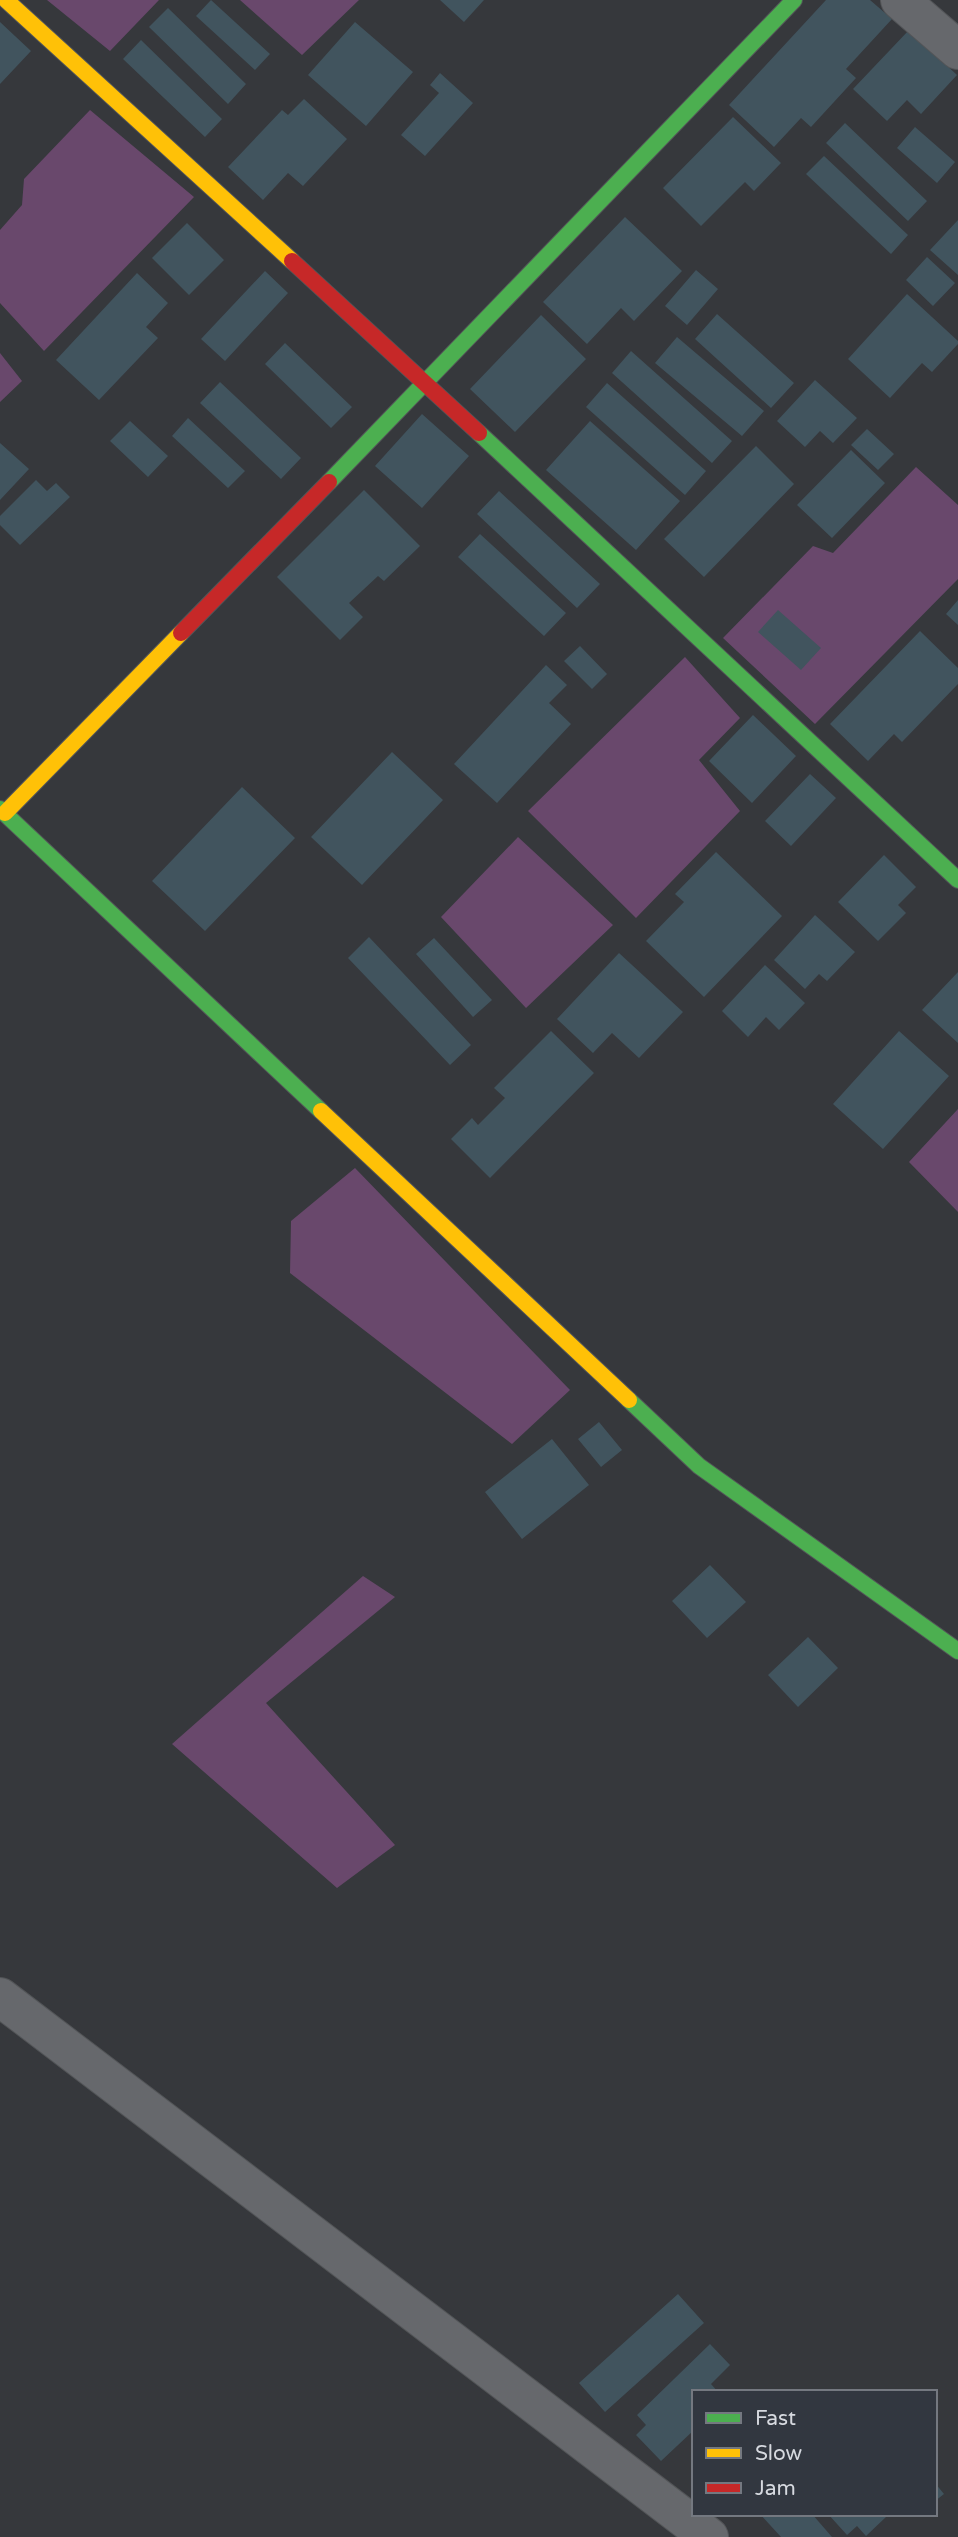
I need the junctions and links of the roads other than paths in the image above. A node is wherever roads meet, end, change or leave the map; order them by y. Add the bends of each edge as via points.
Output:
1 (6, 0) edge
2 (794, 0) edge
3 (900, 0) edge
4 (958, 50) edge
5 (426, 383) junction
6 (2, 811) edge
7 (958, 880) edge
8 (958, 1651) edge
9 (0, 1997) edge
10 (709, 2537) edge

1 - 5 street
2 - 5 street
3 - 4 street
5 - 6 street
5 - 7 street
6 - 8 street via 699,1466
9 - 10 street

